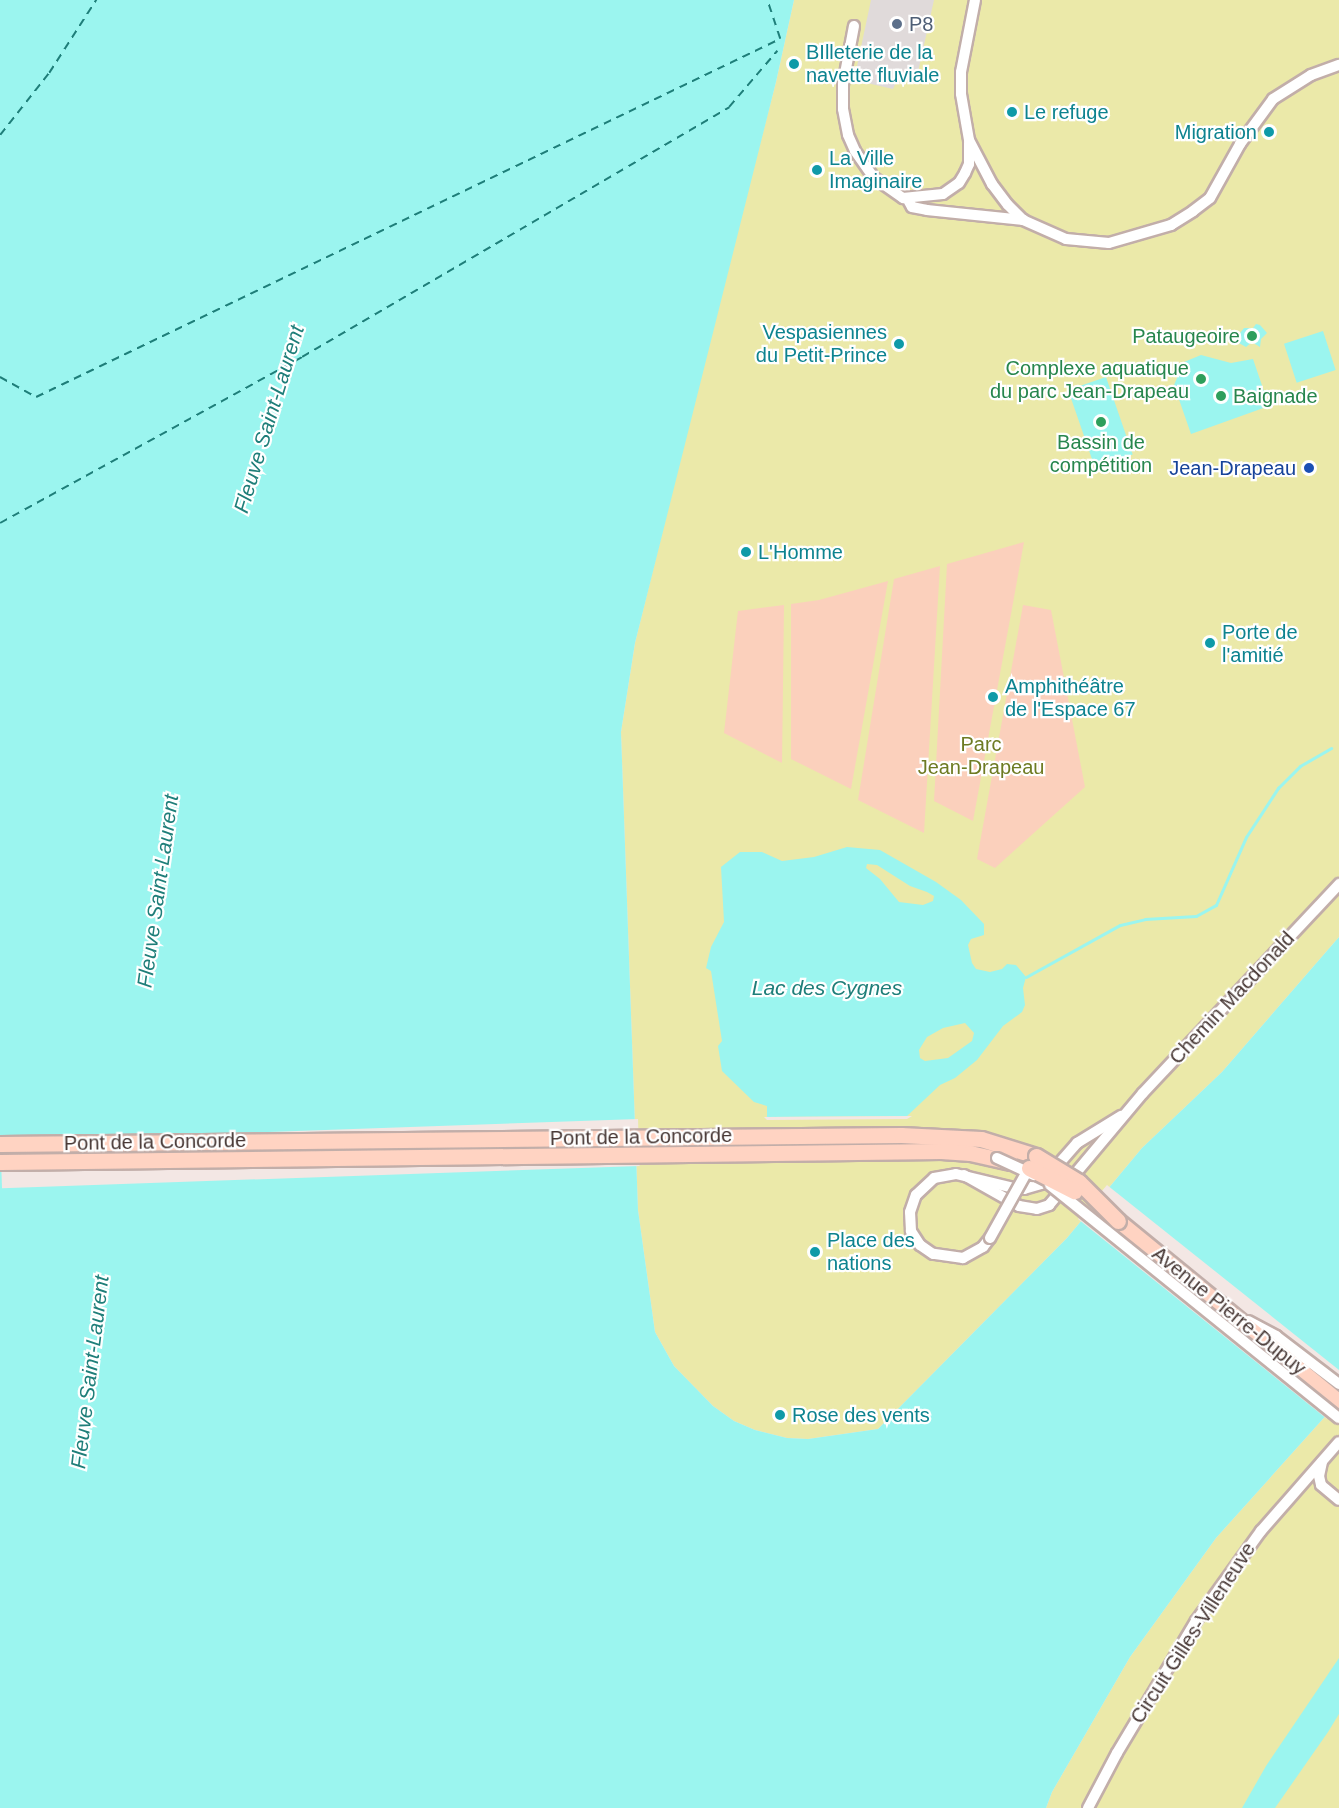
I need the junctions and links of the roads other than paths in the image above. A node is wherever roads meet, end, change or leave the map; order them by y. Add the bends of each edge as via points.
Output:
1 (975, 0) edge
2 (854, 26) dead end
3 (1339, 66) edge
4 (969, 140) junction
5 (907, 198) junction
6 (1023, 220) junction
7 (1339, 884) edge
8 (1126, 1113) junction
9 (0, 1144) edge
10 (0, 1162) edge
11 (1030, 1165) junction
12 (964, 1174) junction
13 (1118, 1221) joint
14 (1233, 1313) junction
15 (1339, 1384) edge
16 (1339, 1402) edge
17 (1339, 1418) edge
18 (1339, 1442) edge
19 (1323, 1459) junction
20 (1339, 1500) edge
21 (1088, 1808) edge

1 - 4 street via 961,72
2 - 5 street via 842,95 848,135 873,177 885,188
3 - 6 street via 1311,75 1273,99 1245,136 1210,198 1171,225 1109,243 1066,239
4 - 5 street via 969,164 959,183 935,196
4 - 6 street via 992,184
5 - 6 street via 912,207 927,210
7 - 8 street, Chemin Macdonald
8 - 12 street, Chemin Macdonald via 1077,1143 1041,1184 1014,1188
8 - 12 street, Chemin Macdonald via 1071,1182 1044,1208 1019,1206
9 - 11 street, Pont de la Concorde via 901,1135 981,1139
10 - 11 street, Pont de la Concorde, bridge via 941,1151
11 - 12 street, Chemin Macdonald, bridge via 990,1238 973,1254 952,1259 926,1250 911,1231 912,1203 922,1187 934,1178
11 - 13 street, Pont de la Concorde, bridge via 1079,1182
11 - 17 street, Pont de la Concorde, bridge
13 - 14 street, Avenue Pierre-Dupuy
14 - 15 street via 1276,1336
14 - 16 street, Avenue Pierre-Dupuy
18 - 19 street, Circuit Gilles-Villeneuve
19 - 20 street via 1321,1485
19 - 21 street, Circuit Gilles-Villeneuve via 1261,1531 1196,1621

